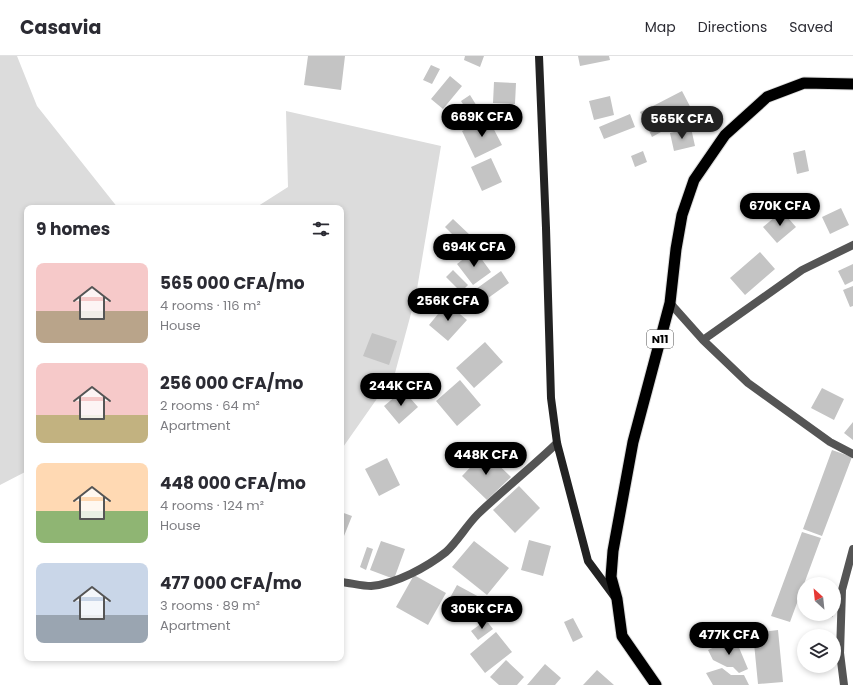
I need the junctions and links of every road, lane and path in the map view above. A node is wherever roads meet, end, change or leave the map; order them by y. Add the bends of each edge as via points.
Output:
1 (539, 56) edge
2 (853, 84) edge
3 (853, 245) edge
4 (670, 303) junction
5 (703, 340) junction
6 (558, 443) junction
7 (853, 454) edge
8 (853, 549) edge
9 (344, 582) edge
10 (617, 599) junction
11 (656, 685) edge
12 (844, 685) edge

1 - 6 main road via 551,398
2 - 4 highway, N11 via 804,83 767,97 725,135 694,180 682,215
3 - 5 street via 802,270
4 - 5 street
4 - 10 highway, N11 via 633,442 613,551 611,577
5 - 7 street via 748,383 830,442
6 - 9 street via 476,516 446,551 418,571 391,582 371,586
6 - 10 main road via 588,561
8 - 12 street via 842,590 840,653
10 - 11 highway, N11 via 622,636

